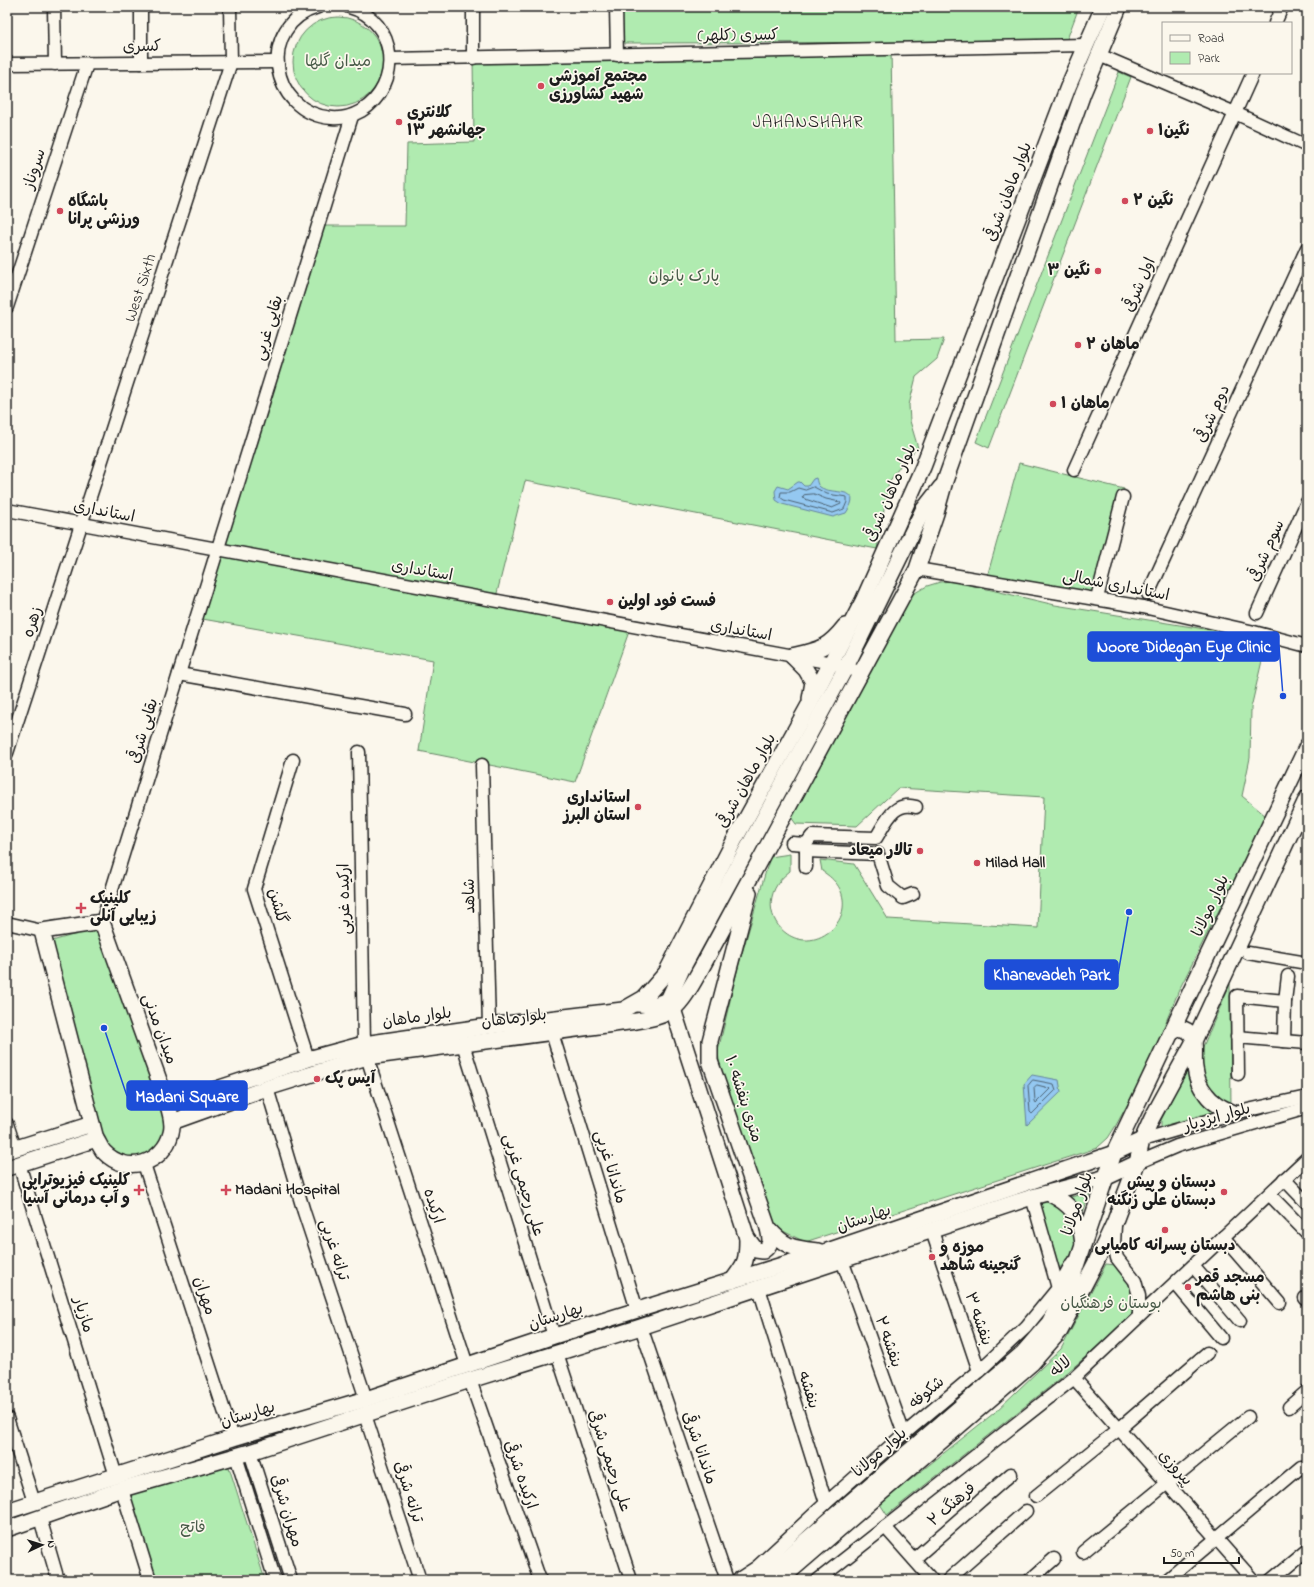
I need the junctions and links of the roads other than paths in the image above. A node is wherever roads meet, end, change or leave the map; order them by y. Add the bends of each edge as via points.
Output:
1 (54, 7) edge
2 (141, 7) edge
3 (230, 7) edge
4 (318, 7) edge
5 (349, 7) edge
6 (473, 7) edge
7 (616, 7) edge
8 (1103, 7) edge
9 (1119, 7) edge
10 (1282, 7) edge
11 (1275, 22) edge
12 (1086, 45) junction
13 (617, 55) junction
14 (1099, 56) junction
15 (473, 58) junction
16 (390, 59) junction
17 (231, 62) junction
18 (277, 62) junction
19 (141, 63) junction
20 (7, 64) edge
21 (55, 64) junction
22 (87, 64) junction
23 (1253, 74) edge
24 (1235, 113) junction
25 (352, 116) junction
26 (1307, 146) edge
27 (1307, 248) edge
28 (7, 307) edge
29 (1074, 470) dead end
30 (945, 481) junction
31 (1123, 497) dead end
32 (1307, 502) edge
33 (7, 510) edge
34 (81, 524) junction
35 (217, 550) junction
36 (917, 569) junction
37 (1148, 594) dead end
38 (1097, 598) junction
39 (863, 601) junction
40 (1257, 613) dead end
41 (1307, 646) edge
42 (792, 656) junction
43 (832, 663) junction
44 (846, 667) junction
45 (862, 673) junction
46 (179, 674) junction
47 (810, 705) junction
48 (405, 714) dead end
49 (1307, 746) edge
50 (359, 752) dead end
51 (7, 754) edge
52 (293, 760) dead end
53 (482, 765) dead end
54 (1307, 798) edge
55 (916, 807) dead end
56 (792, 843) dead end
57 (806, 847) junction
58 (806, 867) dead end
59 (756, 868) junction
60 (913, 894) dead end
61 (102, 922) junction
62 (7, 923) edge
63 (42, 931) junction
64 (1248, 953) dead end
65 (1307, 963) edge
66 (666, 973) junction
67 (1288, 976) dead end
68 (1191, 991) junction
69 (1212, 1000) junction
70 (1285, 1001) junction
71 (636, 1004) junction
72 (670, 1005) junction
73 (489, 1026) junction
74 (552, 1033) junction
75 (1171, 1033) junction
76 (1238, 1037) junction
77 (1194, 1041) junction
78 (1284, 1041) junction
79 (1307, 1043) edge
80 (463, 1044) junction
81 (366, 1051) junction
82 (308, 1059) junction
83 (1238, 1074) dead end
84 (267, 1088) junction
85 (1307, 1097) edge
86 (168, 1105) junction
87 (1307, 1108) edge
88 (1234, 1113) junction
89 (172, 1122) junction
90 (7, 1124) edge
91 (92, 1124) junction
92 (96, 1139) junction
93 (1142, 1140) junction
94 (11, 1149) edge
95 (1114, 1153) junction
96 (1307, 1158) edge
97 (1137, 1163) junction
98 (144, 1164) junction
99 (13, 1166) edge
100 (1107, 1177) junction
101 (1284, 1179) junction
102 (1048, 1193) junction
103 (1269, 1194) junction
104 (1032, 1197) junction
105 (1307, 1203) edge
106 (1115, 1221) junction
107 (768, 1228) junction
108 (932, 1231) junction
109 (1307, 1233) edge
110 (1223, 1237) junction
111 (747, 1238) junction
112 (1083, 1245) junction
113 (827, 1251) junction
114 (842, 1260) junction
115 (1193, 1266) junction
116 (732, 1281) junction
117 (1175, 1283) junction
118 (759, 1288) junction
119 (1058, 1288) junction
120 (1280, 1303) dead end
121 (637, 1310) junction
122 (1139, 1316) junction
123 (1240, 1321) dead end
124 (641, 1327) junction
125 (554, 1336) junction
126 (1221, 1338) dead end
127 (557, 1353) junction
128 (1207, 1353) dead end
129 (469, 1372) junction
130 (979, 1372) junction
131 (1074, 1378) junction
132 (1307, 1391) edge
133 (366, 1399) junction
134 (1289, 1407) dead end
135 (365, 1415) junction
136 (1248, 1417) dead end
137 (7, 1418) edge
138 (1119, 1429) junction
139 (904, 1434) junction
140 (234, 1438) junction
141 (243, 1454) junction
142 (1301, 1467) dead end
143 (1011, 1474) dead end
144 (116, 1476) junction
145 (1166, 1483) junction
146 (124, 1496) dead end
147 (1036, 1496) dead end
148 (34, 1502) junction
149 (826, 1503) junction
150 (7, 1511) edge
151 (1026, 1511) dead end
152 (42, 1525) dead end
153 (885, 1527) junction
154 (7, 1529) edge
155 (1215, 1538) junction
156 (1307, 1550) edge
157 (1083, 1552) dead end
158 (914, 1559) junction
159 (1054, 1559) dead end
160 (58, 1580) edge
161 (150, 1580) edge
162 (275, 1580) edge
163 (290, 1580) edge
164 (420, 1580) edge
165 (540, 1580) edge
166 (631, 1580) edge
167 (727, 1580) edge
168 (736, 1580) edge
169 (760, 1580) edge
170 (780, 1580) edge
171 (818, 1580) edge
172 (932, 1580) edge
173 (948, 1580) edge
174 (1030, 1580) edge
175 (1167, 1580) edge
176 (1253, 1580) edge
177 (1271, 1580) edge

1 - 21 street
2 - 19 street
3 - 17 street, West Sixth
4 - 18 street via 298,17 287,28 280,41
5 - 16 street via 368,16 379,27 386,41
6 - 15 street
7 - 13 street
8 - 12 main road, بلوار ماهان شرقی
9 - 14 main road
10 - 11 street
12 - 13 street, کسری (کلهر)
12 - 39 main road, بلوار ماهان شرقی via 923,467
13 - 15 street, کسری (کلهر)
14 - 24 street
14 - 30 main road via 1083,93
15 - 16 street, کسری (کلهر)
16 - 25 street via 389,75 381,92 369,106
17 - 18 street, کسری
17 - 19 street, کسری
17 - 34 street, West Sixth
18 - 25 street via 278,75 286,92 299,106 315,115 334,118
19 - 22 street, کسری
20 - 21 street, کسری
21 - 22 street, کسری
22 - 28 street, سروناز
23 - 24 street, اول شرقی
24 - 26 street
24 - 29 street, اول شرقی
25 - 35 street, بقایى غربی
27 - 37 street, دوم شرقی
30 - 36 main road
30 - 44 main road via 923,510
31 - 38 street
32 - 40 street, سوم شرقی
33 - 34 street, استانداری
34 - 35 street, استانداری
34 - 51 street, زهره
35 - 42 street, استانداری
35 - 46 street, بقایى شرقی
36 - 38 street, استانداری شمالی
36 - 45 main road
38 - 41 street, استانداری شمالی
39 - 42 main road via 836,638 820,649
39 - 43 main road, بلوار ماهان شرقی
42 - 43 street, استانداری
42 - 47 main road via 806,670 812,682
43 - 44 street, استانداری
43 - 47 main road, بلوار ماهان شرقی
44 - 45 street, استانداری
44 - 72 main road via 682,970
45 - 59 main road, بلوارماهان
46 - 48 street
46 - 61 street, بقایى شرقی
47 - 66 main road, بلوار ماهان شرقی via 735,838
49 - 68 main road, بلوار مولانا
50 - 81 street, ارکیده غربی
52 - 82 street, گلشن via 254,890
53 - 73 street, شاهد
54 - 69 main road, بلوار مولانا
55 - 57 street via 909,805 894,810 876,838 812,836
56 - 57 street
57 - 58 street
57 - 60 street via 878,854 888,886 903,898
59 - 72 main road, بلوارماهان via 689,990
59 - 107 main road, ۱۰ متری بنفشه via 710,1041 710,1061
61 - 63 main road
61 - 86 main road, میدان مدنی
62 - 63 street
63 - 91 main road
64 - 65 street
66 - 71 main road, بلوار ماهان
66 - 72 main road
67 - 70 street
68 - 69 main road via 1194,1005 1204,1006
68 - 75 main road, بلوار مولانا
69 - 77 main road, بلوار مولانا
70 - 76 street via 1237,996
70 - 78 street
71 - 72 main road
71 - 73 main road, بلوار ماهان via 623,1010
72 - 74 main road, بلوارماهان via 652,1018
72 - 111 main road
73 - 81 main road, بلوار ماهان
74 - 80 main road, بلوارماهان
74 - 121 street, ماندانا غربی
75 - 77 main road via 1180,1028 1186,1030
75 - 95 main road, بلوار مولانا
76 - 78 street
76 - 83 street
77 - 88 main road via 1195,1069 1205,1094 1214,1104
77 - 93 main road, بلوار مولانا
78 - 79 street
80 - 81 main road, بلوارماهان
80 - 125 street, علی رحیمی غربی
81 - 82 main road, بلوار ماهان
81 - 84 main road, بلوارماهان
81 - 129 street, ارکیده
82 - 86 main road, بلوار ماهان
84 - 89 main road, بلوارماهان
84 - 133 street, ترانه غربی via 304,1212
85 - 88 street, بلوار ایزدیار
86 - 89 main road, میدان مدنی
87 - 97 street, بلوار ایزدیار via 1177,1146
88 - 93 street, بلوار ایزدیار
89 - 98 main road, میدان مدنی via 172,1132 167,1146 157,1157
90 - 94 street
91 - 92 main road
91 - 94 main road
92 - 98 main road via 104,1152 115,1161 129,1165
92 - 99 main road
93 - 95 main road, بهارستان
93 - 97 main road, بلوار مولانا
95 - 100 main road, بلوار مولانا
95 - 113 main road, بهارستان
96 - 101 street, لاله
97 - 100 main road, بهارستان
97 - 106 main road, بلوار مولانا
98 - 140 street, مهران
99 - 144 street, مازیار
100 - 102 main road, بهارستان
100 - 112 main road, بلوار مولانا
101 - 103 street, لاله
101 - 105 street
102 - 104 main road, بهارستان
102 - 112 main road via 1063,1200 1074,1213 1081,1229
103 - 109 street
103 - 110 street, لاله
104 - 108 main road, بهارستان
104 - 119 street
106 - 122 street via 1116,1258 1135,1281 1139,1296
106 - 170 main road, بلوار مولانا via 1060,1331 1032,1363
107 - 111 main road via 770,1242 763,1251 756,1250
107 - 113 main road, ۱۰ متری بنفشه via 788,1246
108 - 114 main road, بهارستان
108 - 130 street, بنفشه ۳
110 - 115 street, لاله
110 - 120 street
111 - 116 main road via 745,1264
112 - 119 street, شکوفه
112 - 169 main road, بلوار مولانا via 1071,1281 1048,1324 1022,1353
113 - 116 main road, بهارستان
114 - 118 main road, بهارستان
114 - 139 street, بنفشه ۲
115 - 117 street, لاله
115 - 123 street
116 - 121 main road, بهارستان
117 - 122 street, لاله
117 - 126 street
118 - 124 main road, بهارستان
118 - 149 street, بنفشه
119 - 130 street, شکوفه via 1026,1327
121 - 125 main road, بهارستان
122 - 131 street, لاله
124 - 127 main road, بهارستان
124 - 167 street, ماندانا شرقی
125 - 129 main road, بهارستان
127 - 129 main road, بهارستان
127 - 166 street, علی رحیمی شرقی
128 - 138 street
129 - 133 main road, بهارستان
129 - 135 main road, بهارستان
129 - 165 street, ارکیده شرقی
130 - 139 street, شکوفه
131 - 138 street, پیروزی
131 - 153 street, لاله
132 - 134 street
133 - 140 main road, بهارستان
135 - 141 main road, بهارستان
135 - 164 street, ترانه شرقی
136 - 145 street
137 - 148 street
138 - 145 street, پیروزی
138 - 147 street
139 - 149 street, شکوفه
140 - 144 main road, بهارستان
141 - 154 main road, بهارستان via 122,1489
141 - 162 street, مهران شرقی
141 - 163 street, مهران شرقی
142 - 155 street
143 - 158 street, فرهنگ ۲
144 - 148 main road, بهارستان
145 - 155 street, پیروزی
145 - 157 street
146 - 161 street
148 - 150 main road, بهارستان
149 - 168 street, شکوفه via 757,1567
151 - 173 street
152 - 160 street
153 - 158 street
153 - 171 street, لاله
155 - 175 street
155 - 176 street, پیروزی
156 - 177 street
158 - 172 street
159 - 174 street

